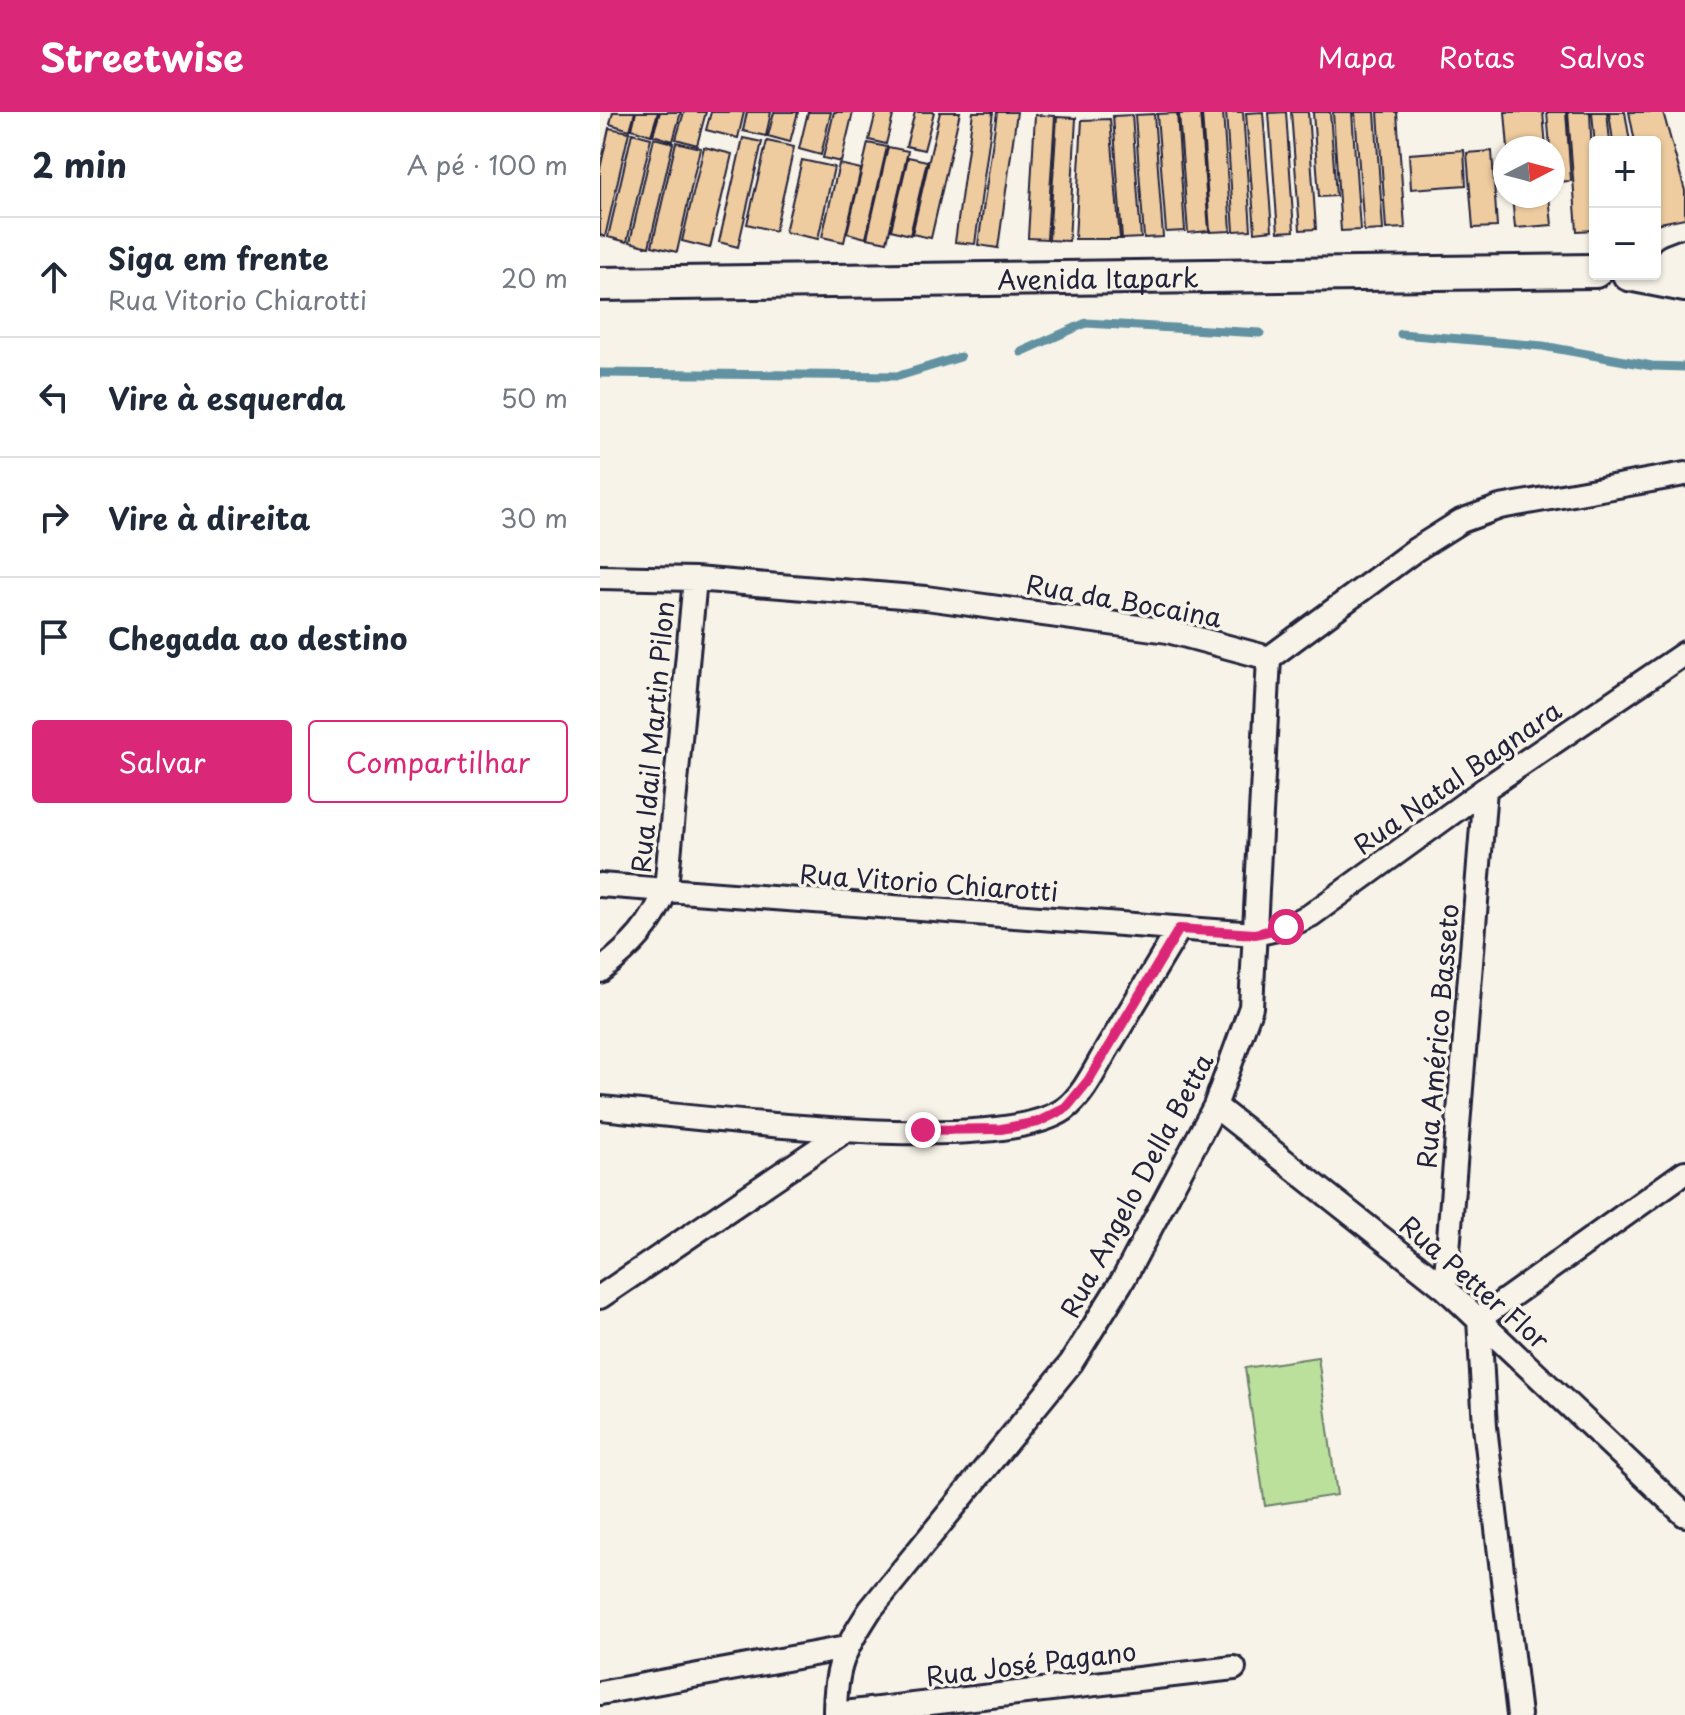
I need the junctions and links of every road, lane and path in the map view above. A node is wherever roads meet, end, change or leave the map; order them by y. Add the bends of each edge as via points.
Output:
1 (1589, 271) edge
2 (600, 284) edge
3 (1685, 474) edge
4 (600, 577) edge
5 (695, 579) junction
6 (1685, 653) edge
7 (1269, 658) junction
8 (1485, 789) junction
9 (600, 885) edge
10 (666, 889) junction
11 (1179, 929) junction
12 (1255, 934) junction
13 (600, 971) edge
14 (1215, 1106) junction
15 (600, 1108) edge
16 (846, 1130) junction
17 (1685, 1172) edge
18 (1445, 1288) junction
19 (600, 1297) edge
20 (1479, 1319) junction
21 (1685, 1515) edge
22 (846, 1648) junction
23 (1234, 1668) dead end
24 (600, 1693) edge
25 (835, 1715) edge
26 (1519, 1715) edge

1 - 2 main road, Avenida Itapark
3 - 7 street via 1500,507 1461,521
4 - 5 street, Rua da Bocaina
5 - 7 street, Rua da Bocaina via 1074,616 1168,631
5 - 10 street, Rua Idail Martin Pilon
6 - 8 street, Rua Natal Bagnara
7 - 12 street, Rua Angelo Della Betta
8 - 12 street, Rua Natal Bagnara via 1311,915
8 - 18 street, Rua Américo Basseto
9 - 10 street, Rua Vitorio Chiarotti
10 - 11 street, Rua Vitorio Chiarotti
10 - 13 street, Rua Idail Martin Pilon via 642,936
11 - 12 street, Rua Vitorio Chiarotti
11 - 16 street via 1088,1081 1066,1108 1038,1122 1001,1129
12 - 14 street, Rua Angelo Della Betta via 1251,1007
14 - 18 street, Rua Petter Flor
14 - 22 street, Rua Angelo Della Betta via 1124,1278 1071,1363 870,1610
15 - 16 street
16 - 19 street
17 - 20 street
18 - 20 street, Rua Petter Flor
20 - 21 street, Rua Petter Flor
20 - 26 street via 1485,1427
22 - 24 street
22 - 25 street, Rua Angelo Della Betta via 835,1678
23 - 25 street, Rua José Pagano

